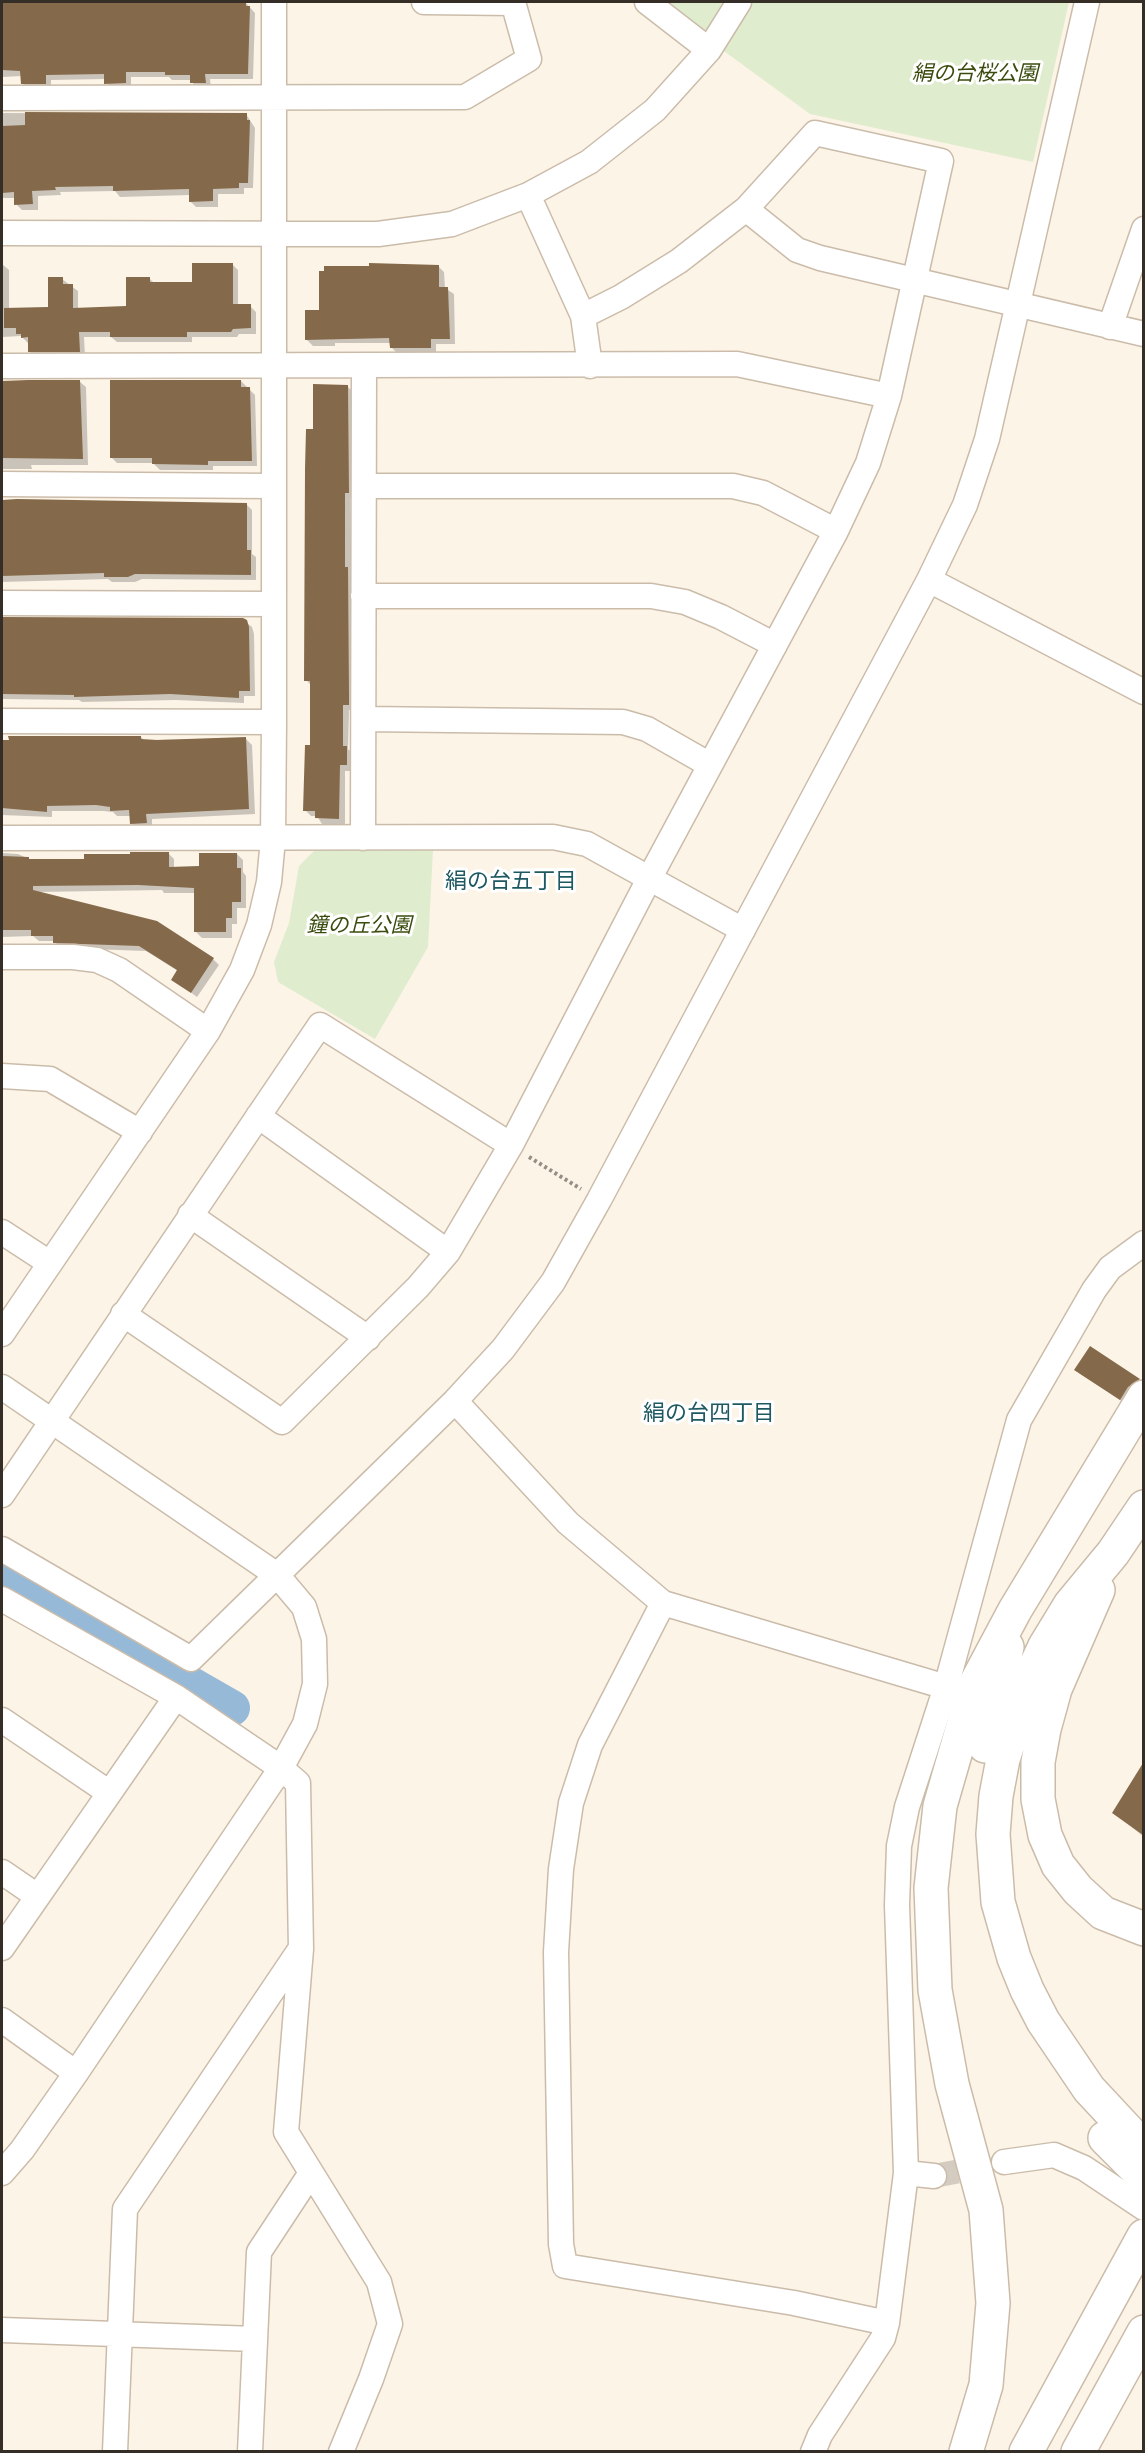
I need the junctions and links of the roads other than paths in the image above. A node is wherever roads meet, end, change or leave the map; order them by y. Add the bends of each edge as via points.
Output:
1 (274, 2) edge
2 (424, 2) edge
3 (513, 2) edge
4 (647, 2) edge
5 (739, 2) edge
6 (1087, 2) edge
7 (710, 50) junction
8 (2, 98) edge
9 (273, 99) junction
10 (528, 195) junction
11 (746, 209) junction
12 (1143, 229) edge
13 (2, 233) edge
14 (273, 234) junction
15 (915, 282) junction
16 (1020, 304) junction
17 (583, 316) junction
18 (1110, 327) junction
19 (1143, 334) edge
20 (2, 366) edge
21 (276, 366) junction
22 (364, 366) junction
23 (590, 366) junction
24 (889, 396) junction
25 (2, 484) edge
26 (273, 486) junction
27 (364, 486) junction
28 (836, 531) junction
29 (929, 580) junction
30 (363, 596) junction
31 (2, 603) edge
32 (274, 604) junction
33 (776, 645) junction
34 (1143, 692) edge
35 (364, 719) junction
36 (2, 721) edge
37 (274, 722) junction
38 (710, 765) junction
39 (2, 838) edge
40 (363, 838) junction
41 (273, 839) junction
42 (649, 879) junction
43 (743, 930) junction
44 (2, 957) edge
45 (208, 1030) junction
46 (2, 1076) edge
47 (258, 1116) junction
48 (140, 1132) junction
49 (511, 1145) junction
50 (190, 1215) junction
51 (2, 1232) edge
52 (1143, 1243) edge
53 (448, 1252) junction
54 (48, 1262) junction
55 (123, 1314) junction
56 (2, 1334) edge
57 (368, 1338) junction
58 (2, 1387) edge
59 (1143, 1397) edge
60 (455, 1401) junction
61 (51, 1419) junction
62 (2, 1495) edge
63 (1143, 1507) edge
64 (2, 1549) edge
65 (1113, 1552) junction
66 (277, 1575) junction
67 (2, 1599) edge
68 (663, 1603) junction
69 (1015, 1610) junction
70 (946, 1687) junction
71 (176, 1697) junction
72 (2, 1720) edge
73 (281, 1768) junction
74 (108, 1792) junction
75 (2, 1872) edge
76 (37, 1896) junction
77 (1143, 1929) edge
78 (2, 1948) edge
79 (301, 1949) junction
80 (2, 2020) edge
81 (76, 2073) junction
82 (1143, 2148) edge
83 (1004, 2162) tunnel mouth
84 (2, 2173) edge
85 (311, 2173) junction
86 (906, 2173) junction
87 (934, 2176) tunnel mouth
88 (1143, 2177) edge
89 (1143, 2208) edge
90 (1143, 2236) edge
91 (887, 2324) junction
92 (2, 2330) edge
93 (1143, 2332) edge
94 (120, 2334) junction
95 (255, 2339) junction
96 (1143, 2368) edge
97 (114, 2451) edge
98 (250, 2451) edge
99 (341, 2451) edge
100 (813, 2451) edge
101 (966, 2451) edge
102 (1026, 2451) edge
103 (1078, 2451) edge
104 (1090, 2451) edge

1 - 9 street
2 - 3 street
3 - 9 street via 529,59 465,97
4 - 7 street
5 - 7 street
6 - 16 street
7 - 10 street via 656,110 589,162
8 - 9 street
9 - 14 street
10 - 14 street via 452,224 378,234
10 - 17 street
11 - 15 street via 797,250
11 - 15 street via 815,133 941,161
11 - 17 street via 679,261
12 - 18 street
13 - 14 street
14 - 21 street
15 - 16 street
15 - 24 street
16 - 18 street
16 - 29 street via 987,439 965,504
17 - 23 street
18 - 19 street
20 - 21 street
21 - 22 street
21 - 26 street
22 - 23 street
22 - 27 street
23 - 24 street via 737,364
24 - 28 street via 868,463
25 - 26 street
26 - 32 street
27 - 28 street via 733,486 763,493
27 - 30 street
28 - 33 street
29 - 34 street
29 - 43 street
30 - 33 street via 651,596 685,602
30 - 35 street
31 - 32 street
32 - 37 street
33 - 38 street
35 - 38 street via 623,722 647,729
35 - 40 street
36 - 37 street
37 - 41 street
38 - 42 street
39 - 41 street
40 - 41 street
40 - 42 street via 553,837 586,844
41 - 45 street via 259,925 242,970
42 - 43 street
42 - 49 street
43 - 60 street via 553,1282 503,1349
44 - 45 street via 97,960 119,970
45 - 48 street
46 - 48 street via 50,1078
47 - 49 street via 320,1025
47 - 50 street
47 - 53 street
48 - 54 street
49 - 53 street
50 - 55 street
50 - 57 street
51 - 54 street
52 - 70 street via 1110,1268 1094,1290 1019,1420
53 - 57 street
54 - 56 street
55 - 57 street via 282,1422
55 - 61 street
58 - 61 street
59 - 69 highway
60 - 66 street
60 - 68 street via 568,1523
61 - 62 street
61 - 66 street
63 - 65 highway
64 - 66 street via 191,1659
65 - 77 highway via 1056,1689 1038,1762 1038,1799 1045,1835 1058,1865 1078,1890 1103,1913
65 - 82 highway via 1070,1605 1029,1680 1003,1759 993,1834 998,1902 1027,1990 1089,2089
66 - 73 street via 304,1607 314,1639 315,1684 305,1724
67 - 71 street
68 - 70 street
68 - 91 street via 590,1745 571,1803 561,1869 556,1952 561,2244 565,2266 794,2303
69 - 88 highway via 979,1771 973,1817 974,1878 983,1930 1007,1997 1039,2053 1071,2099
69 - 101 highway via 975,1685 951,1761 940,1806 931,1888 935,1990 952,2085 986,2210 991,2256 993,2303 986,2385
70 - 86 street via 907,1807 899,1846 897,1905
71 - 73 street
71 - 74 street
72 - 74 street
73 - 79 street via 298,1783
73 - 81 street
74 - 76 street
75 - 76 street
76 - 78 street
79 - 85 street via 286,2132
79 - 94 street via 125,2209
80 - 81 street
81 - 84 street
83 - 89 street via 1054,2156 1084,2168
85 - 95 street via 259,2252
85 - 99 street via 379,2282 390,2324
86 - 87 street
86 - 91 street
90 - 102 highway
91 - 100 street via 883,2338
92 - 94 street
93 - 103 highway
94 - 95 street
94 - 97 street
95 - 98 street
96 - 104 highway

